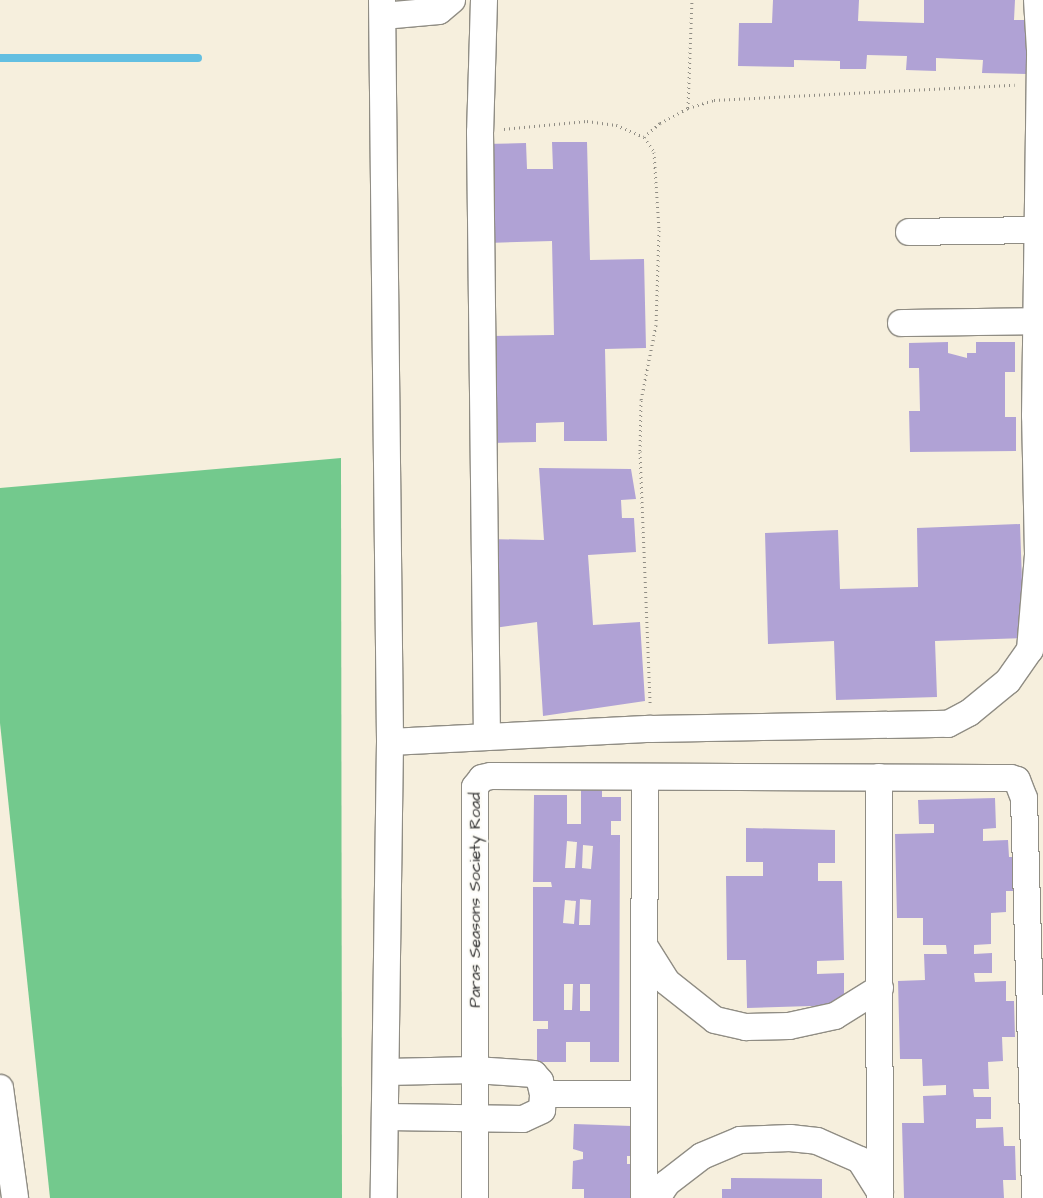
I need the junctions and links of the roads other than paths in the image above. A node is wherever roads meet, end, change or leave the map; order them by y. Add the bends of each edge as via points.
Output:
1 (452, 0) edge
2 (484, 0) edge
3 (1037, 0) edge
4 (383, 8) edge
5 (1038, 230) junction
6 (909, 232) dead end
7 (1036, 321) junction
8 (900, 323) dead end
9 (487, 737) junction
10 (390, 742) junction
11 (645, 777) junction
12 (879, 777) junction
13 (645, 947) junction
14 (880, 988) junction
15 (475, 1070) junction
16 (387, 1072) junction
17 (0, 1088) edge
18 (543, 1094) junction
19 (644, 1094) junction
20 (387, 1117) junction
21 (475, 1118) junction
22 (880, 1195) edge
23 (15, 1198) edge
24 (384, 1198) edge
25 (474, 1198) edge
26 (644, 1198) edge
27 (657, 1198) edge
28 (1034, 1198) edge

1 - 4 street via 439,11
2 - 9 street via 480,132
3 - 5 street via 1040,84
4 - 10 street
5 - 6 street
5 - 7 street
7 - 8 street
7 - 9 street via 1038,554 1031,640 1027,659 1008,681 969,713 948,724 651,729
9 - 10 street
10 - 16 street
11 - 12 street, Paras Seasons Society Road
11 - 13 street
11 - 15 street, Paras Seasons Society Road via 491,776 476,782
12 - 14 street
12 - 28 street, Paras Seasons Society Road via 1010,778 1017,780 1021,788
13 - 14 street via 667,982 715,1020 746,1027 789,1026 834,1016
13 - 19 street
14 - 22 street
15 - 16 street
15 - 18 street via 534,1074 540,1081
15 - 21 street, Paras Seasons Society Road
16 - 20 street
17 - 23 street
18 - 19 street
18 - 21 street via 542,1110 523,1119
19 - 26 street
20 - 21 street
20 - 24 street
21 - 25 street, Paras Seasons Society Road
22 - 27 street via 860,1160 817,1141 790,1138 740,1140 702,1156 667,1184

